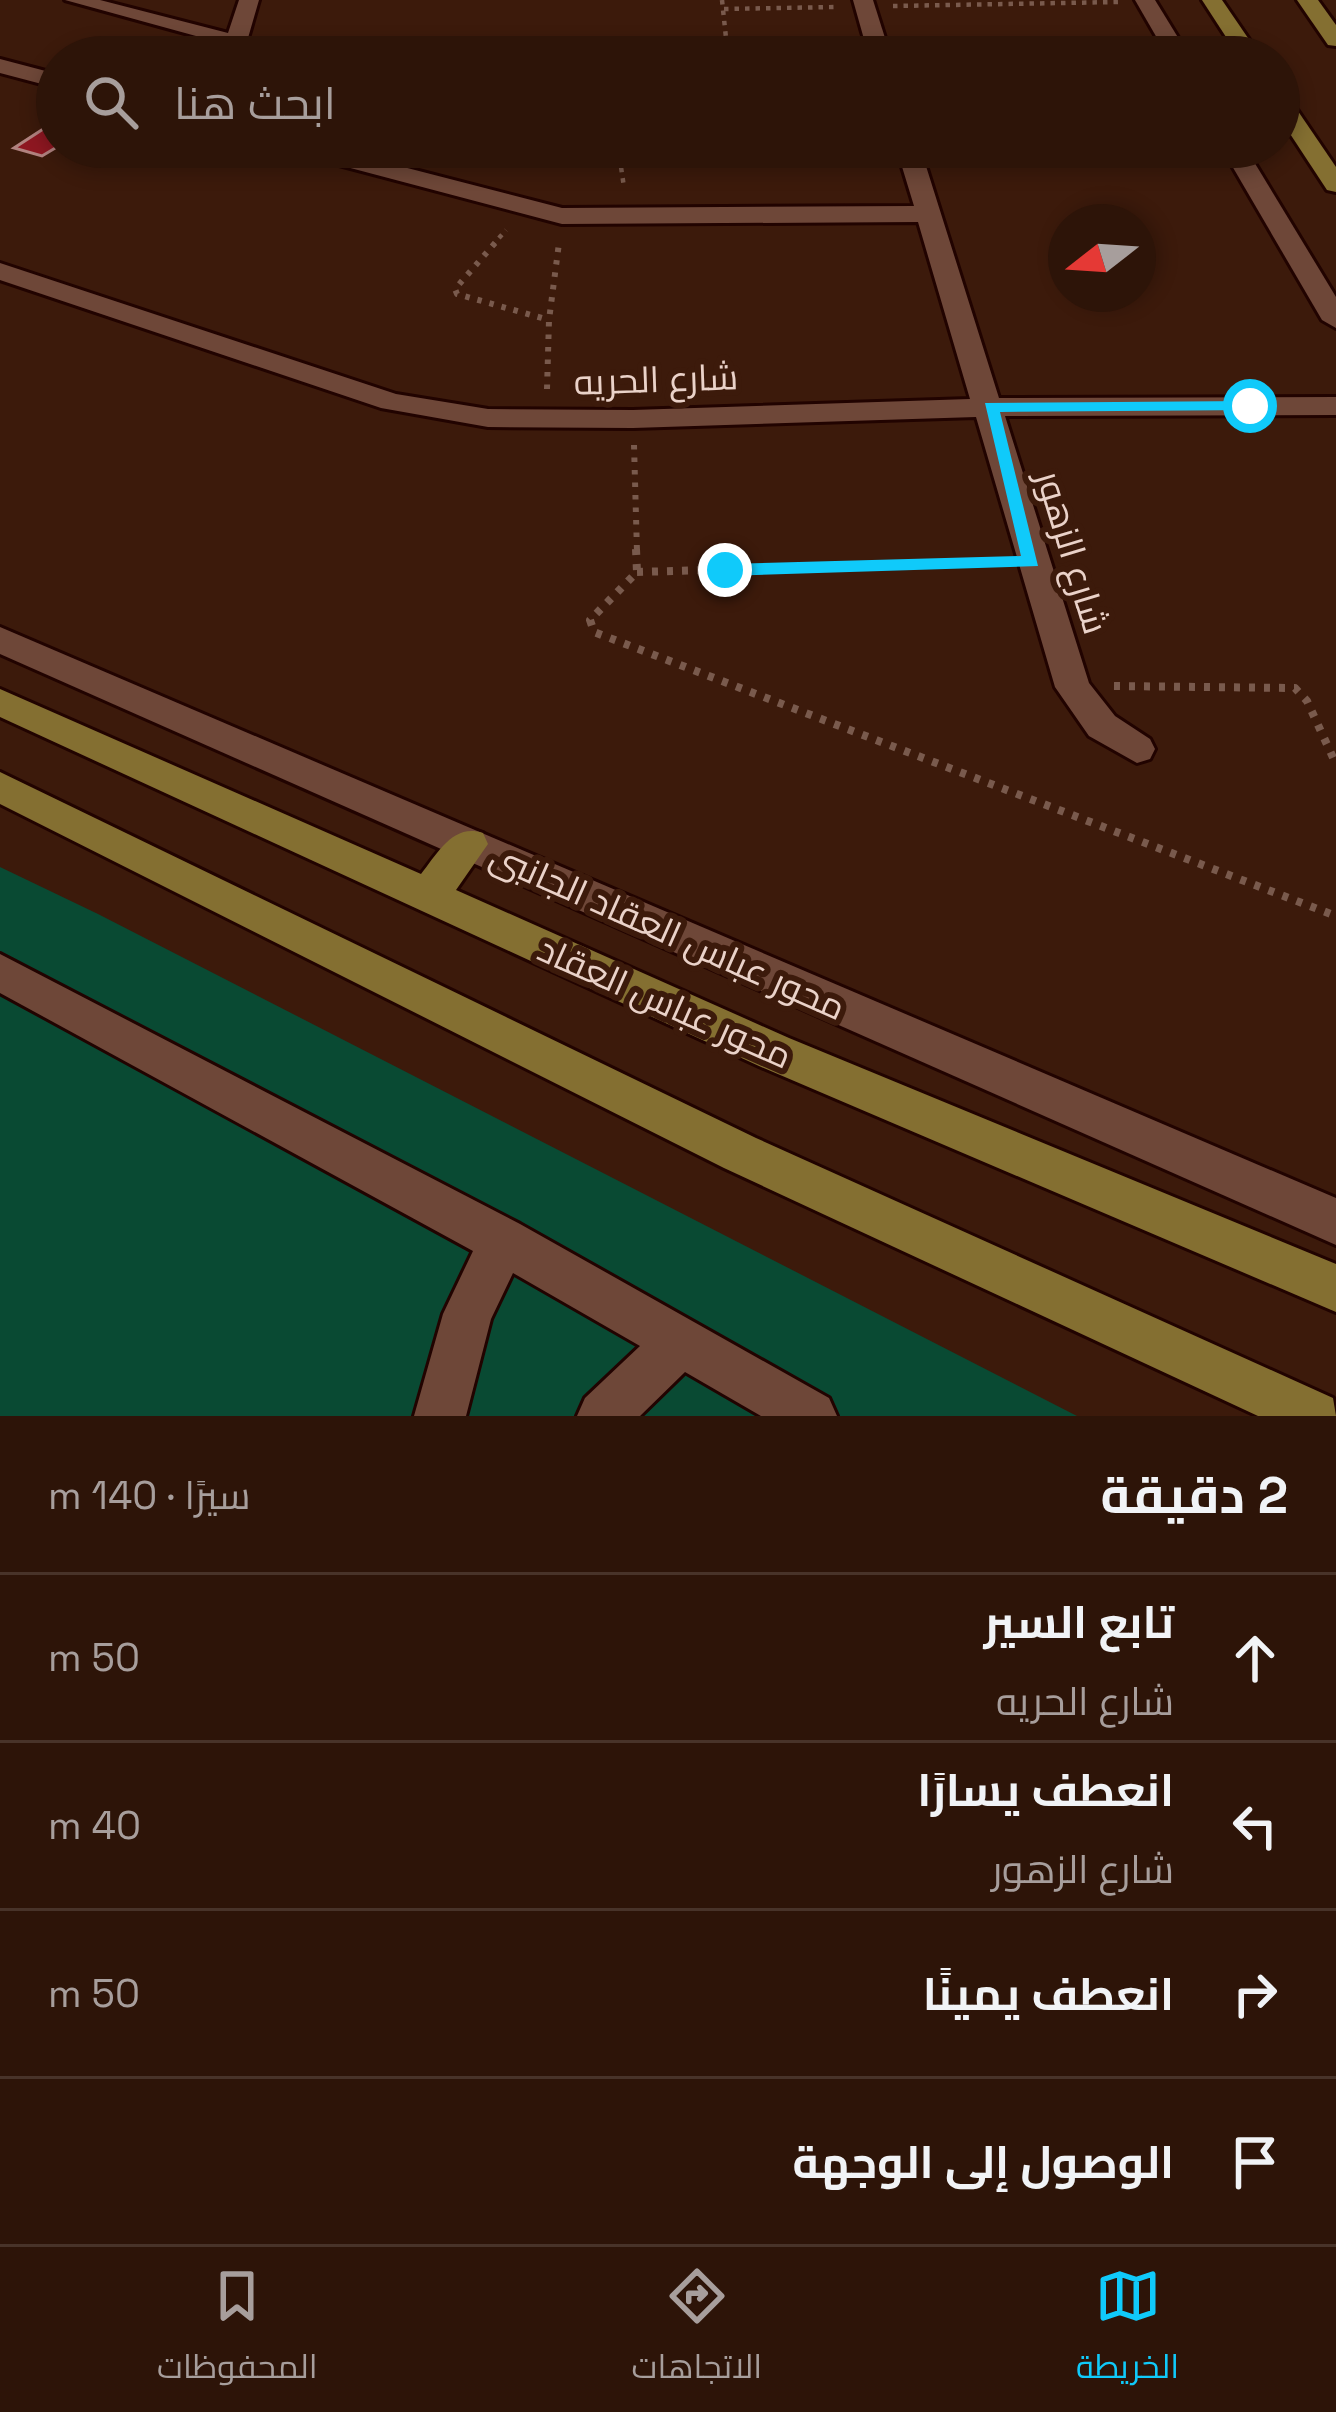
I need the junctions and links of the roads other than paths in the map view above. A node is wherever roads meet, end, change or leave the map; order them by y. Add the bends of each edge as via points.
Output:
1 (76, 0) edge
2 (249, 0) edge
3 (1212, 0) edge
4 (1307, 0) edge
5 (1146, 1) edge
6 (864, 3) edge
7 (213, 36) edge
8 (238, 36) edge
9 (874, 36) edge
10 (1167, 36) edge
11 (1236, 36) edge
12 (1336, 40) edge
13 (0, 66) edge
14 (36, 75) edge
15 (1300, 131) edge
16 (375, 168) edge
17 (915, 168) edge
18 (1246, 168) edge
19 (1336, 185) edge
20 (929, 214) junction
21 (0, 271) edge
22 (1336, 320) edge
23 (1336, 406) edge
24 (991, 407) junction
25 (0, 640) edge
26 (0, 702) edge
27 (1137, 749) dead end
28 (0, 787) edge
29 (469, 844) junction
30 (427, 896) junction
31 (0, 972) edge
32 (1336, 1222) edge
33 (503, 1241) junction
34 (1336, 1288) edge
35 (680, 1343) junction
36 (440, 1416) edge
37 (603, 1416) edge
38 (811, 1416) edge
39 (1315, 1416) edge

1 - 7 street
2 - 8 street
3 - 11 main road
4 - 12 main road
5 - 10 street
6 - 9 street
13 - 14 street
15 - 19 main road
16 - 20 street via 562,216
17 - 20 street, شارع الزهور
18 - 22 street
20 - 24 street, شارع الزهور
21 - 24 street, شارع الحريه via 391,402 488,418
23 - 24 street, شارع الحريه
24 - 27 street, شارع الزهور via 1073,687 1102,726
25 - 29 street, محور عباس العقاد الجانبى
26 - 30 main road, محور عباس العقاد
28 - 39 main road via 740,1153
29 - 30 main road
29 - 32 street, محور عباس العقاد الجانبى
30 - 34 main road, محور عباس العقاد
31 - 33 street
33 - 35 street
33 - 36 street via 468,1314
35 - 37 street
35 - 38 street

